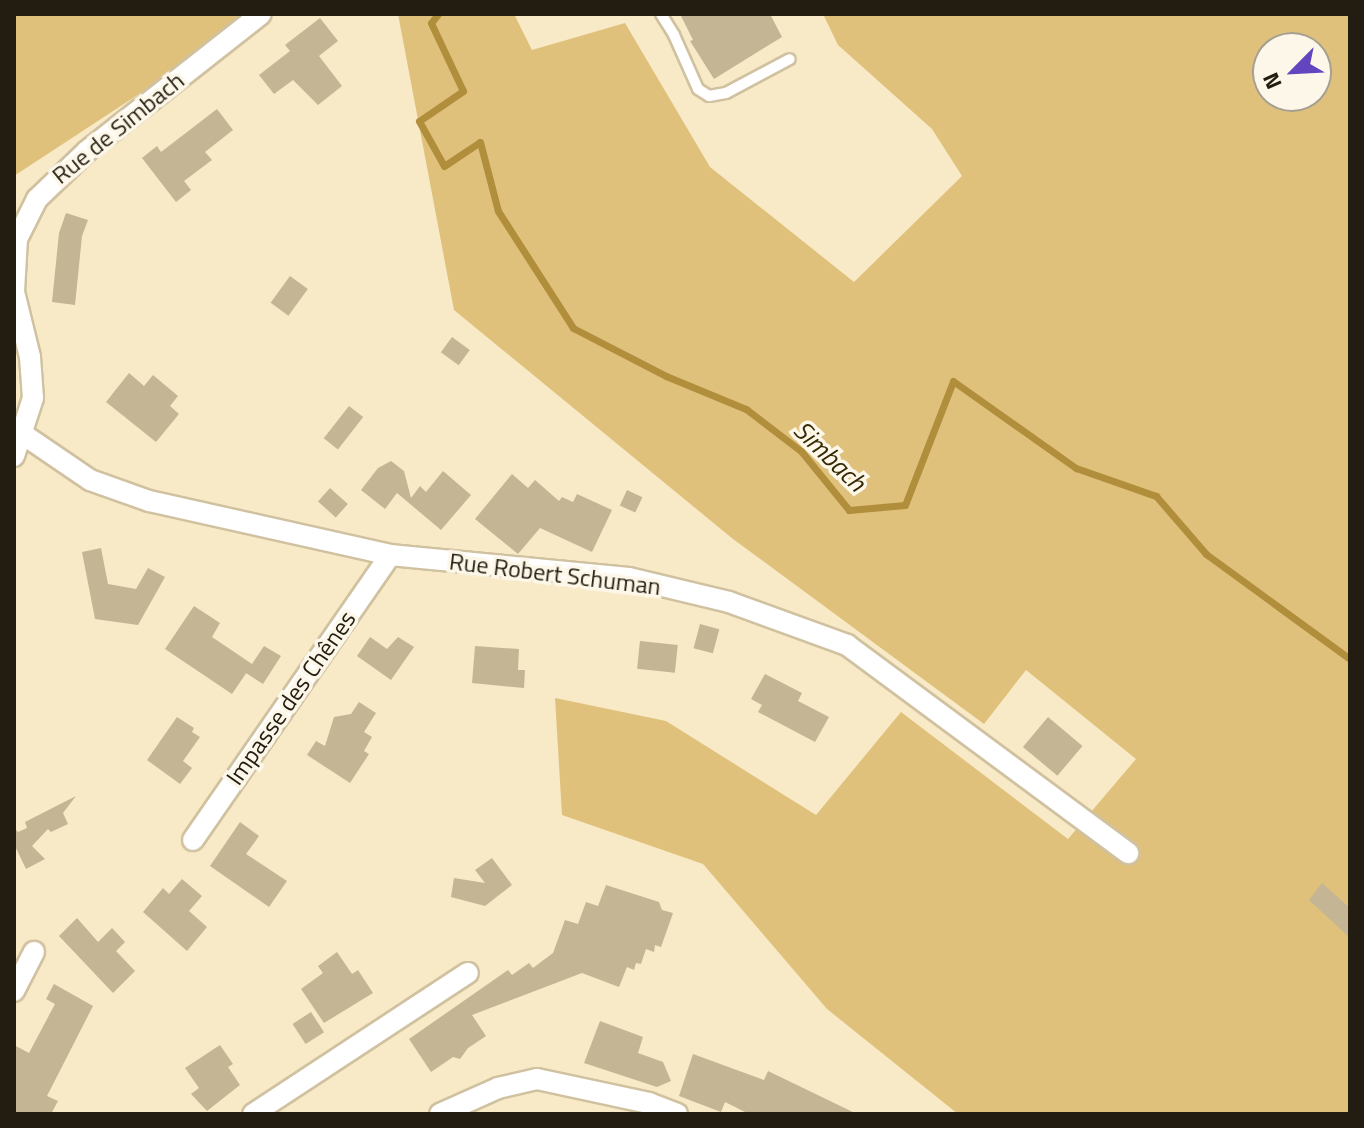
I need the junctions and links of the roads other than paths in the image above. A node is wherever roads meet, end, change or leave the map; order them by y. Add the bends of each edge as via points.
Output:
1 (261, 14) edge
2 (661, 14) edge
3 (790, 59) dead end
4 (24, 435) junction
5 (14, 456) edge
6 (390, 555) junction
7 (193, 840) dead end
8 (1128, 853) dead end
9 (34, 952) dead end
10 (468, 973) dead end
11 (14, 991) edge
12 (253, 1114) edge
13 (440, 1114) edge
14 (677, 1114) edge

1 - 4 street, Rue de Simbach via 87,151 37,199 17,239 14,292 30,357 33,398
2 - 3 lane via 698,89 709,96 726,93
4 - 5 street, Rue de Simbach
4 - 6 street, Rue Robert Schuman via 90,480 149,501
6 - 7 street, Impasse des Chênes
6 - 8 street, Rue Robert Schuman via 629,578 729,602 847,645
9 - 11 street
10 - 12 street
13 - 14 street via 498,1088 537,1079

